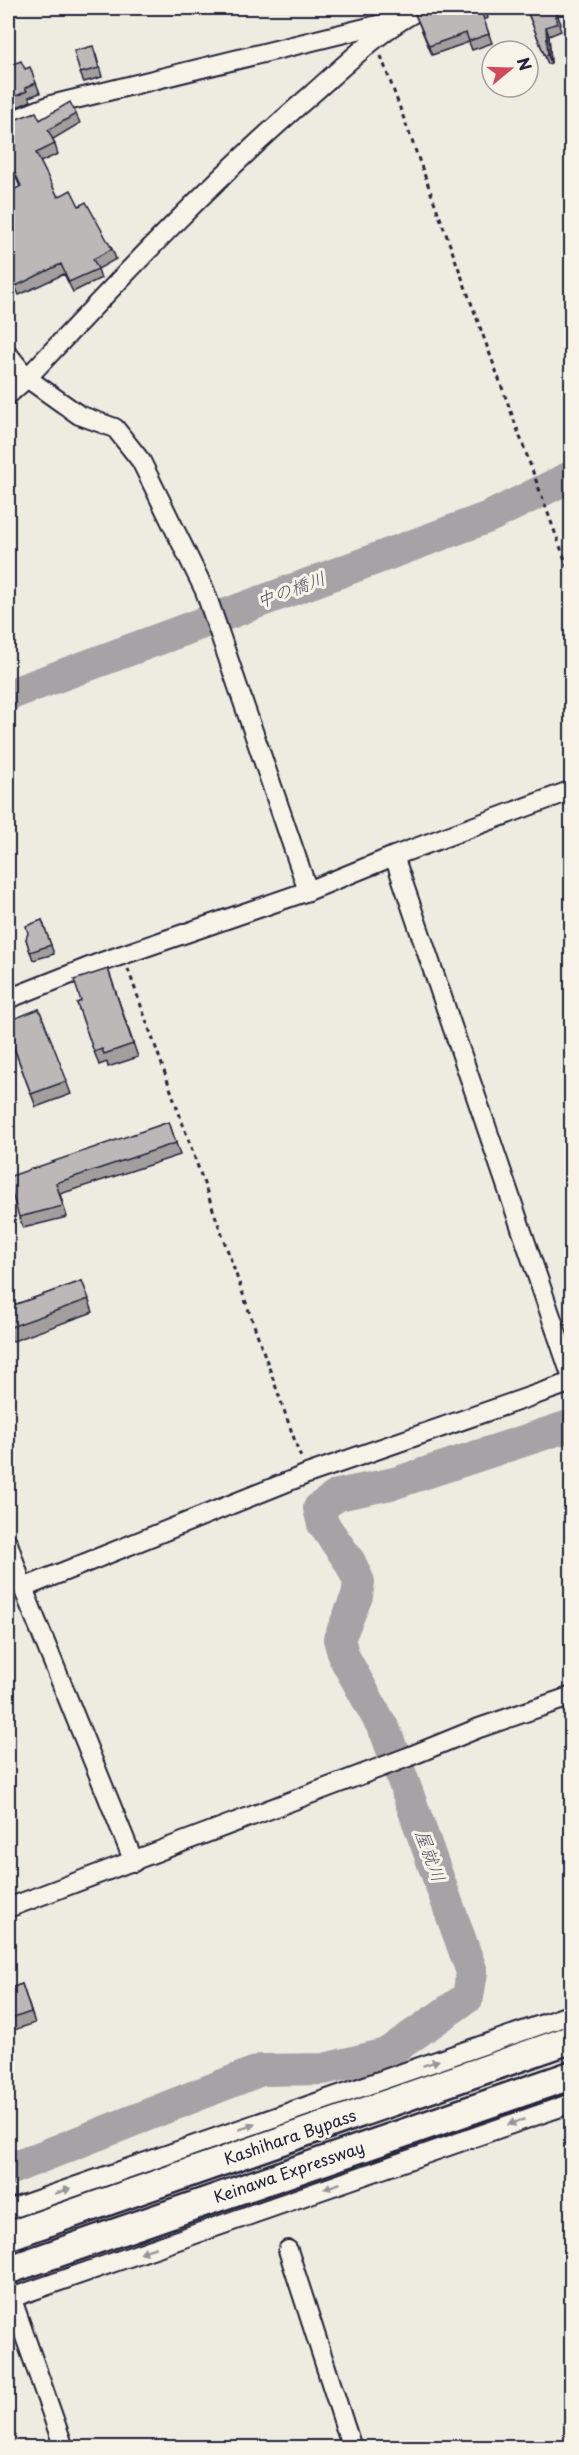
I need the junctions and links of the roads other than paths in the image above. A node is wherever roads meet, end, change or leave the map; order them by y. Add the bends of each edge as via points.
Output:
1 (423, 8) edge
2 (398, 20) junction
3 (8, 122) edge
4 (8, 354) edge
5 (27, 378) junction
6 (8, 395) edge
7 (572, 790) edge
8 (394, 856) junction
9 (308, 891) junction
10 (8, 999) edge
11 (572, 1380) edge
12 (8, 1543) edge
13 (23, 1588) junction
14 (572, 1696) edge
15 (134, 1862) junction
16 (8, 1908) edge
17 (572, 2014) edge
18 (572, 2039) edge
19 (572, 2043) edge
20 (572, 2074) edge
21 (572, 2079) edge
22 (572, 2103) edge
23 (8, 2210) edge
24 (8, 2238) edge
25 (288, 2250) dead end
26 (8, 2286) edge
27 (64, 2448) edge
28 (352, 2448) edge

1 - 2 street
2 - 3 street via 51,105
2 - 5 street via 294,110 165,231
4 - 5 street
5 - 6 street
5 - 9 street via 79,415 115,428 141,461 205,591
7 - 8 street
8 - 9 street
8 - 11 street
9 - 10 street via 123,954
11 - 13 street via 307,1474
12 - 13 street
13 - 15 street
14 - 15 street via 479,1728
15 - 16 street
23 -> 17 street
18 - 24 highway, Kashihara Bypass
19 - 24 highway, Keinawa Expressway
20 - 26 highway, Keinawa Expressway
21 - 26 highway
22 -> 26 street
25 - 28 street
26 - 27 street

